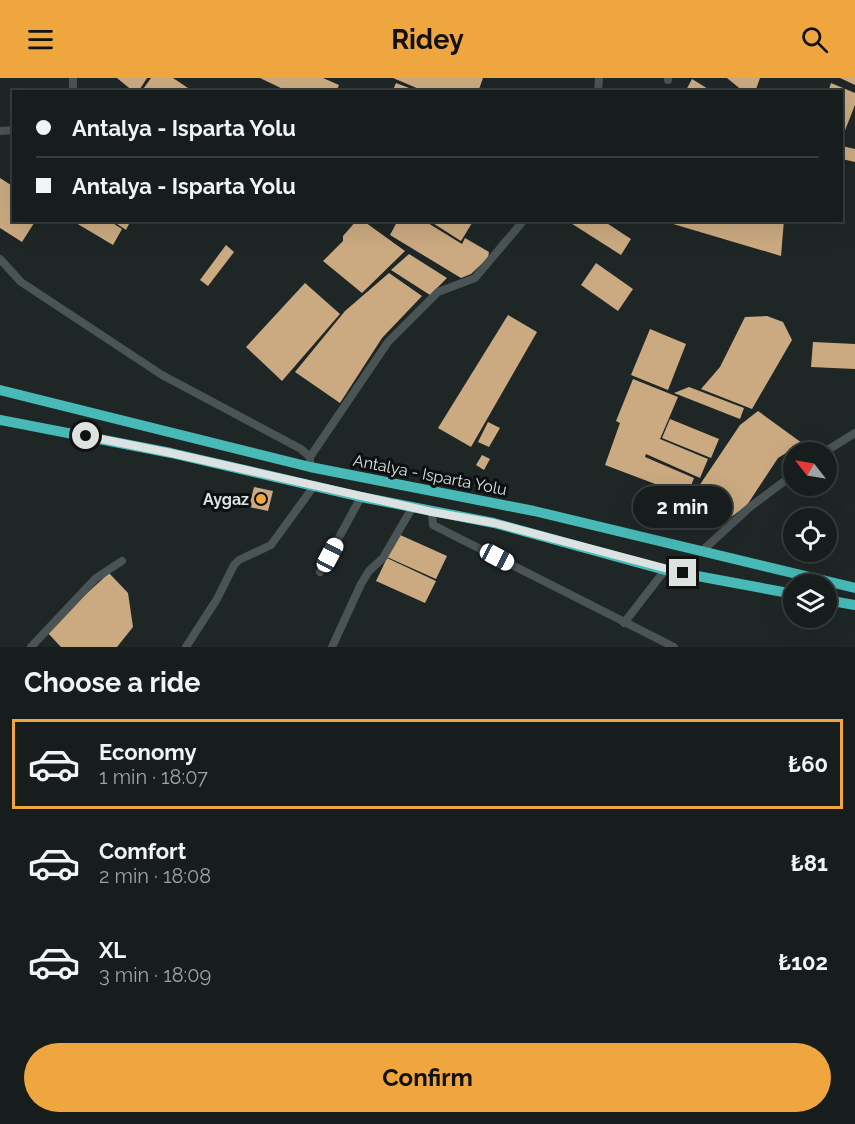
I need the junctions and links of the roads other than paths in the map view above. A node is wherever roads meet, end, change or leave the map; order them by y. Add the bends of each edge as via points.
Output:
1 (522, 222) edge
2 (0, 259) edge
3 (0, 390) edge
4 (0, 420) edge
5 (855, 433) edge
6 (837, 444) edge
7 (310, 462) junction
8 (783, 482) edge
9 (315, 486) junction
10 (361, 497) junction
11 (412, 508) junction
12 (432, 512) junction
13 (702, 551) junction
14 (122, 561) dead end
15 (665, 570) junction
16 (320, 572) dead end
17 (854, 587) edge
18 (783, 592) edge
19 (837, 602) edge
20 (855, 605) edge
21 (624, 623) junction
22 (31, 647) edge
23 (186, 647) edge
24 (332, 647) edge
25 (674, 647) edge

1 - 7 street via 475,279 438,292 388,342
2 - 7 street via 21,282 162,375 259,425
3 - 7 highway, Antalya - Isparta Yolu
4 - 9 highway, Antalya - Isparta Yolu
5 - 6 street
7 - 13 highway, Antalya - Isparta Yolu
8 - 13 street
9 - 10 highway, Antalya - Isparta Yolu
9 - 23 street via 271,545 234,565
10 - 11 highway, Antalya - Isparta Yolu
10 - 16 street
11 - 12 highway, Antalya - Isparta Yolu
11 - 24 street via 383,558 361,584
12 - 15 highway, Antalya - Isparta Yolu via 494,523
12 - 21 street via 433,525
13 - 17 highway, Antalya - Isparta Yolu
14 - 22 street via 96,578
15 - 18 highway, Antalya - Isparta Yolu
15 - 21 street
19 - 20 highway
21 - 25 street

